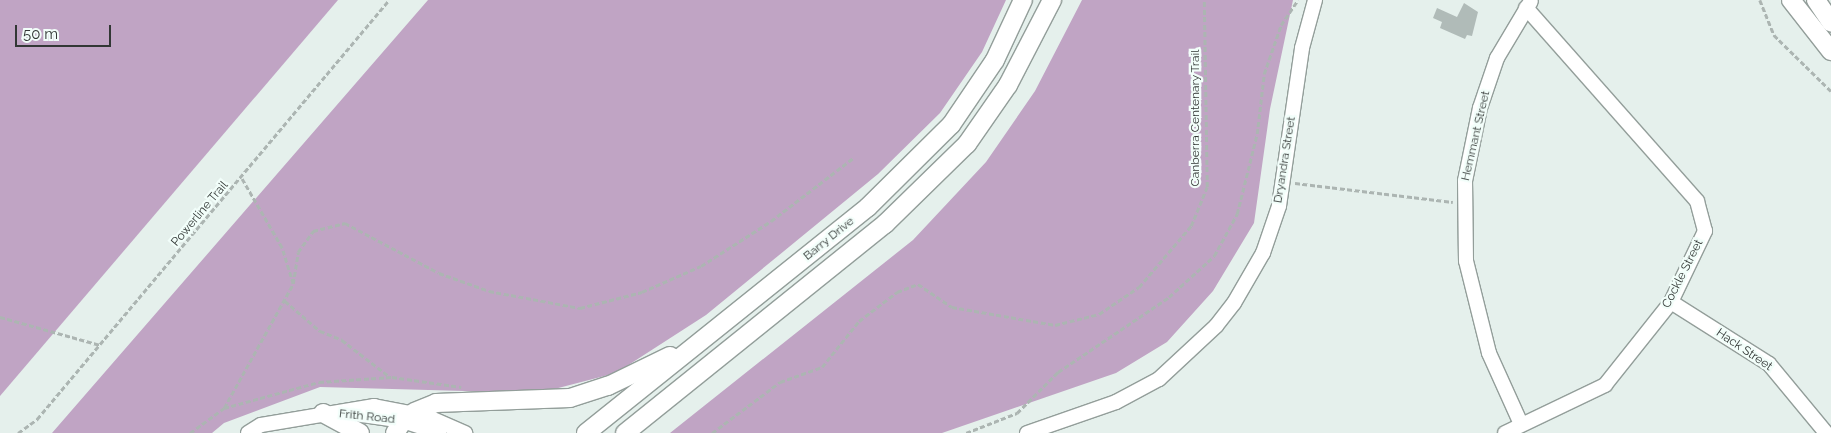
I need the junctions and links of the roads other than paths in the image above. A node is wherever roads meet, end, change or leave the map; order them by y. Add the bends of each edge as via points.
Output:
1 (1023, 0) edge
2 (1052, 0) edge
3 (1315, 0) edge
4 (1792, 0) edge
5 (1816, 0) edge
6 (1529, 4) edge
7 (1831, 22) edge
8 (1830, 47) edge
9 (1671, 302) junction
10 (713, 333) junction
11 (323, 413) junction
12 (404, 422) edge
13 (1521, 424) junction
14 (248, 433) edge
15 (360, 433) edge
16 (439, 433) edge
17 (465, 433) edge
18 (586, 433) edge
19 (625, 433) edge
20 (1027, 433) edge
21 (1505, 433) edge
22 (1826, 433) edge

1 - 10 main road, Barry Drive via 995,60 950,125 868,207
2 - 19 main road, Barry Drive via 1008,85 967,144 885,224
3 - 20 street, Dryandra Street via 1302,48 1279,206 1263,253 1234,303 1216,326 1159,379 1108,405
4 - 8 main road
5 - 7 main road
6 - 9 street, Cockle Street via 1697,201 1705,230
6 - 13 street, Hemmant Street via 1497,58 1480,108 1465,181 1466,261 1488,353
9 - 13 street, Cockle Street via 1605,385
9 - 22 street, Hack Street via 1769,364
10 - 12 main road via 591,392 555,400 427,404
10 - 18 main road, Barry Drive
11 - 12 street, Frith Road
11 - 14 street, Frith Road via 261,425
11 - 15 main road
12 - 16 street, Frith Road
12 - 17 street, Frith Road
13 - 21 street, Cockle Street

